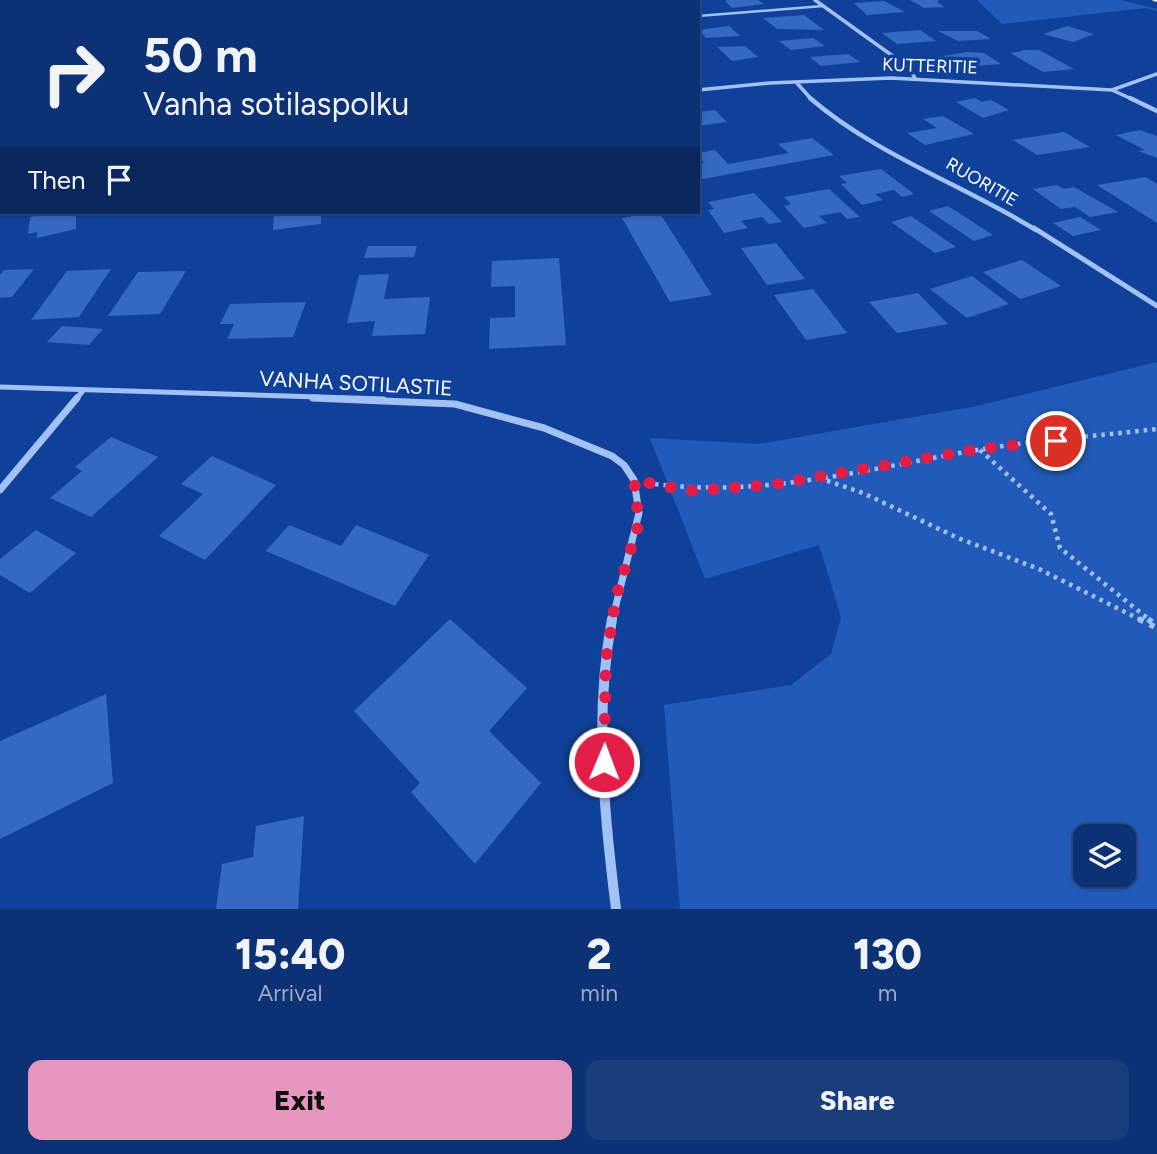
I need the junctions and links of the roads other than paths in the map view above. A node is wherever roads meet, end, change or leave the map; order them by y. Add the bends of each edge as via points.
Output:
1 (815, 0) edge
2 (823, 6) junction
3 (700, 16) edge
4 (1157, 74) edge
5 (915, 78) junction
6 (796, 82) junction
7 (700, 90) edge
8 (1112, 90) junction
9 (1157, 111) edge
10 (1157, 306) edge
11 (0, 387) edge
12 (82, 393) junction
13 (0, 490) edge
14 (616, 909) edge

1 - 2 street
2 - 3 lane
2 - 5 street via 908,67
4 - 8 street, KUTTERITIE
5 - 6 street, KUTTERITIE
5 - 8 street, KUTTERITIE
6 - 7 street, KUTTERITIE
6 - 10 street, RUORITIE via 806,97 835,119 995,205
8 - 9 street
11 - 12 street, VANHA SOTILASTIE
12 - 13 street
12 - 14 street, VANHA SOTILASTIE via 456,404 603,450 624,464 634,480 639,523 616,597 606,660 603,788

